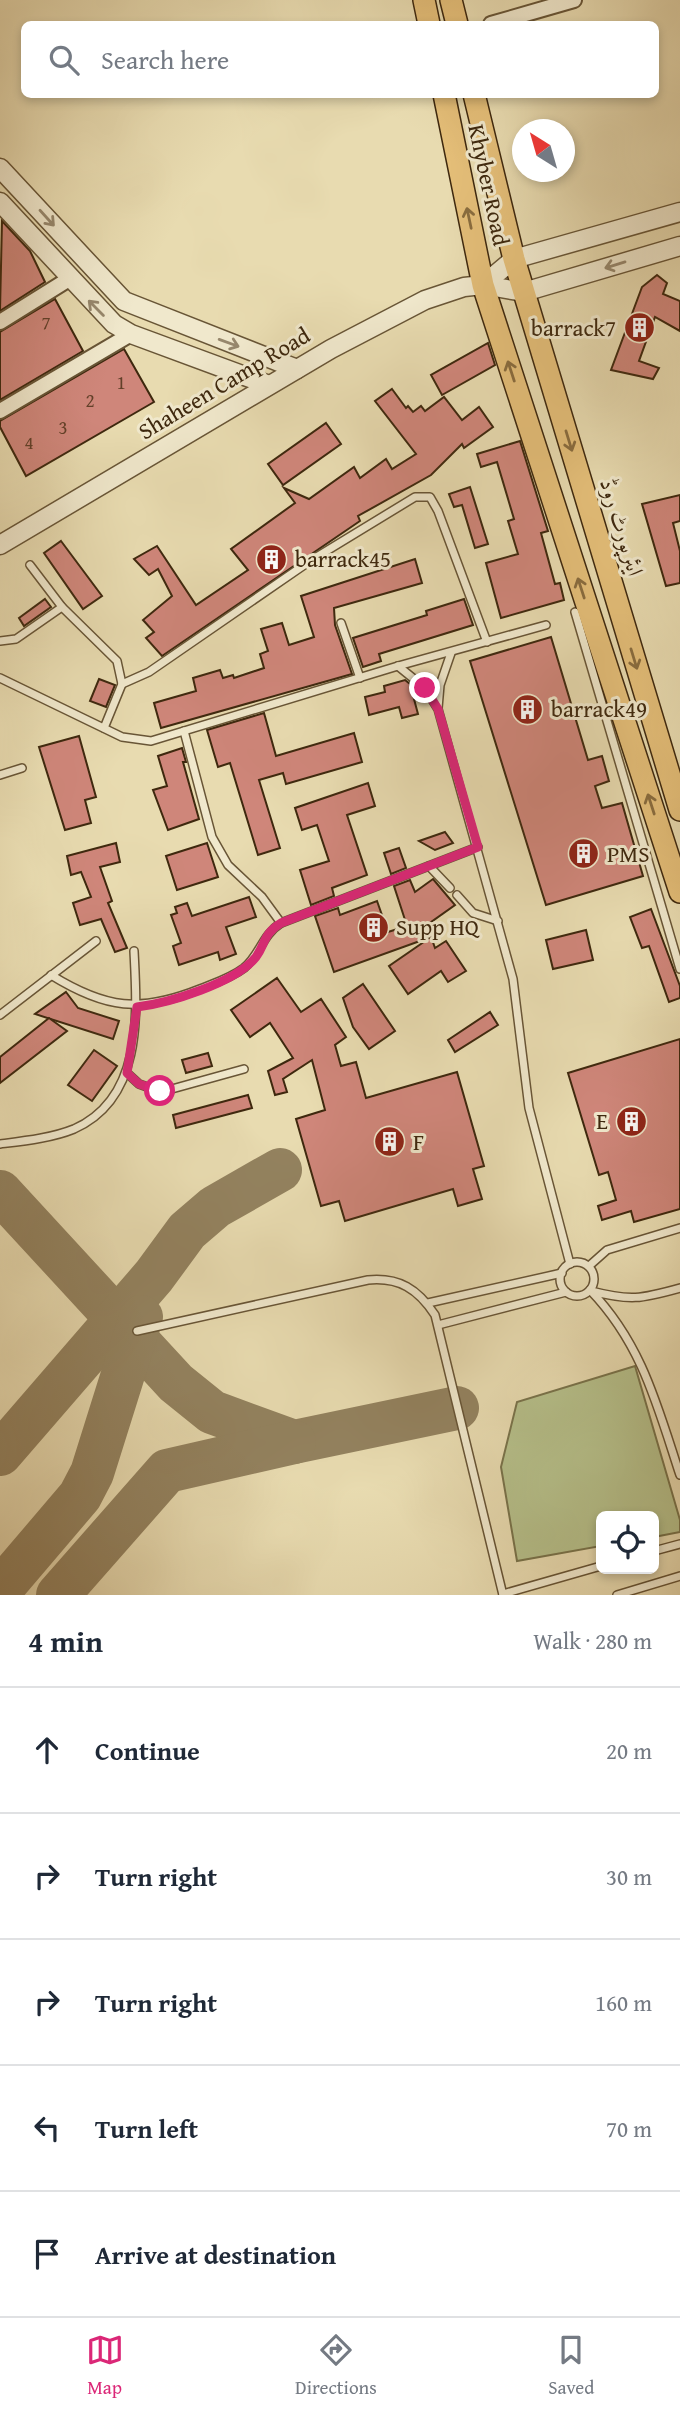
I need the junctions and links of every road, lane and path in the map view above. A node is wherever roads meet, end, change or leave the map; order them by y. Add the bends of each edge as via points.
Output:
1 (424, 0) edge
2 (450, 0) edge
3 (574, 0) edge
4 (428, 21) edge
5 (456, 21) edge
6 (501, 21) edge
7 (445, 98) edge
8 (475, 98) edge
9 (0, 168) edge
10 (0, 202) edge
11 (680, 212) edge
12 (7, 218) edge
13 (680, 246) edge
14 (514, 259) junction
15 (69, 279) junction
16 (483, 285) junction
17 (524, 292) junction
18 (0, 322) edge
19 (131, 334) junction
20 (297, 369) junction
21 (269, 386) junction
22 (0, 411) edge
23 (0, 545) edge
24 (30, 565) dead end
25 (62, 607) junction
26 (575, 612) dead end
27 (341, 623) dead end
28 (546, 625) dead end
29 (0, 641) edge
30 (487, 642) junction
31 (450, 653) junction
32 (398, 666) junction
33 (0, 678) edge
34 (360, 678) junction
35 (122, 684) junction
36 (438, 709) junction
37 (104, 728) junction
38 (184, 731) junction
39 (22, 768) dead end
40 (0, 775) edge
41 (680, 810) edge
42 (478, 847) junction
43 (429, 866) junction
44 (450, 888) dead end
45 (680, 892) edge
46 (457, 895) dead end
47 (498, 921) junction
48 (281, 923) junction
49 (96, 941) dead end
50 (134, 951) dead end
51 (680, 969) edge
52 (51, 975) junction
53 (137, 1007) junction
54 (0, 1015) edge
55 (244, 1069) dead end
56 (127, 1073) junction
57 (0, 1144) edge
58 (680, 1228) edge
59 (570, 1264) junction
60 (589, 1266) junction
61 (562, 1273) junction
62 (680, 1288) edge
63 (590, 1290) junction
64 (566, 1292) junction
65 (428, 1303) junction
66 (438, 1325) junction
67 (137, 1331) dead end
68 (680, 1475) edge
69 (680, 1544) edge
70 (659, 1550) edge
71 (596, 1567) edge
72 (680, 1576) edge
73 (503, 1595) edge
74 (617, 1595) edge

1 - 4 main road
2 - 5 main road
3 - 6 street
16 -> 7 main road, Khyber Road
8 - 14 main road, Khyber Road
9 -> 20 street via 124,302
10 - 12 street
11 - 14 street
12 - 15 street
13 -> 17 street
14 - 16 street
14 - 17 main road, ایئرپورٹ روڈ
15 - 18 street
19 -> 15 street via 99,312
16 - 17 street
16 - 20 street, Shaheen Camp Road via 425,300
45 -> 16 main road, Khyber Road
17 -> 41 main road, ایئرپورٹ روڈ
19 - 21 street
19 - 22 street
20 - 21 street, Shaheen Camp Road
21 - 23 street, Shaheen Camp Road
24 - 25 lane
25 - 29 lane via 16,639
25 - 35 lane via 117,661
26 - 51 lane
27 - 34 lane
28 - 30 lane
30 - 31 lane
30 - 35 lane via 438,511 430,497 423,496 407,501 310,561 149,672
31 - 32 lane
31 - 36 lane
32 - 34 lane
32 - 36 lane via 425,688
33 - 37 lane
34 - 38 lane
35 - 37 lane
36 - 42 lane
37 - 38 lane via 136,741
38 - 48 lane via 212,837 228,865 262,897
39 - 40 lane
42 - 43 lane
42 - 47 lane
43 - 44 lane
43 - 48 lane
46 - 47 lane via 473,913
47 - 59 lane via 513,979 529,1108
48 - 53 lane via 270,930 257,955 243,969 194,992
49 - 52 lane
50 - 53 lane
52 - 53 lane via 92,997
52 - 54 lane
53 - 56 lane
55 - 56 lane via 160,1091 139,1084
56 - 57 lane via 99,1112 76,1128
58 - 60 lane via 607,1250
59 - 60 lane
59 - 61 lane
60 - 63 lane via 594,1278
61 - 64 lane
61 - 65 lane
62 - 63 lane via 624,1299
63 - 64 lane via 578,1296
63 - 68 lane via 615,1317 644,1368
64 - 66 lane
65 - 66 lane
65 - 67 lane via 389,1278
66 - 73 lane
69 - 70 lane
71 - 73 lane
72 - 74 lane

